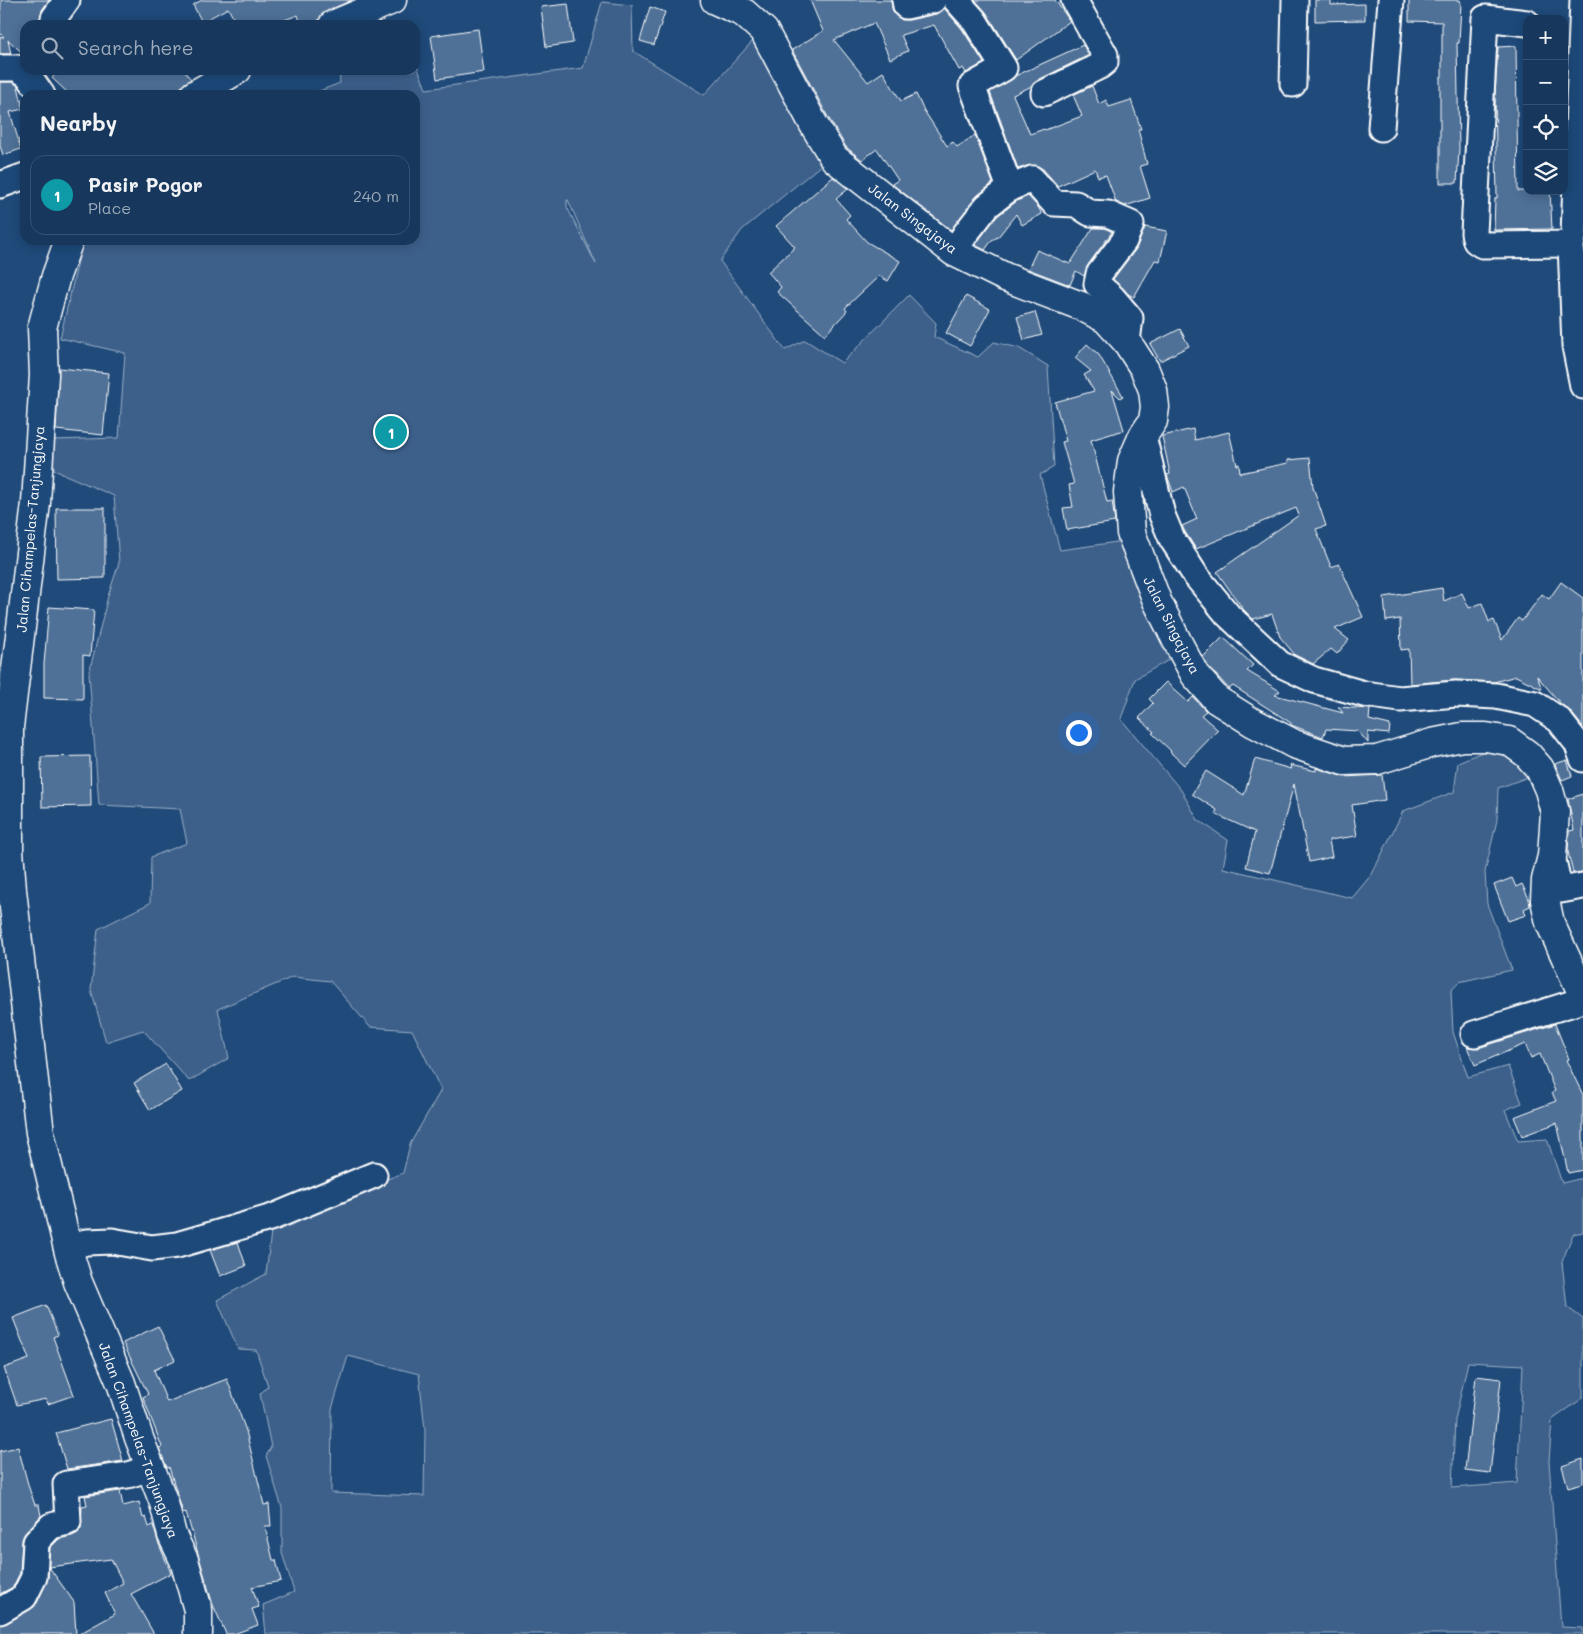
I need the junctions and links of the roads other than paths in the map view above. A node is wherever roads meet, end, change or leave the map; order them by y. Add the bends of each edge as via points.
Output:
1 (67, 0) edge
2 (392, 0) edge
3 (715, 0) edge
4 (905, 0) edge
5 (933, 0) edge
6 (956, 0) edge
7 (1074, 0) edge
8 (1295, 0) edge
9 (1391, 0) edge
10 (1583, 0) edge
11 (1485, 9) edge
12 (54, 20) edge
13 (345, 20) edge
14 (1523, 22) edge
15 (1568, 27) edge
16 (1583, 29) edge
17 (0, 68) edge
18 (20, 69) edge
19 (32, 75) edge
20 (228, 75) edge
21 (1293, 84) dead end
22 (40, 90) edge
23 (203, 90) edge
24 (1044, 92) dead end
25 (1381, 128) dead end
26 (20, 178) edge
27 (0, 185) edge
28 (1010, 188) junction
29 (1571, 244) junction
30 (68, 245) edge
31 (954, 252) junction
32 (1126, 342) junction
33 (1583, 386) edge
34 (1143, 436) junction
35 (1583, 758) edge
36 (1552, 856) junction
37 (1583, 886) edge
38 (1583, 995) edge
39 (1583, 1000) edge
40 (1474, 1034) dead end
41 (374, 1174) dead end
42 (67, 1248) junction
43 (150, 1468) junction
44 (0, 1611) edge
45 (198, 1634) edge

1 - 12 street
2 - 13 main road
3 - 31 main road, Jalan Singajaya via 744,13 764,31 834,158
4 - 5 street via 906,6
6 - 28 street via 974,20 1004,68 972,86
7 - 24 street via 1105,55 1105,62
8 - 21 street
9 - 25 street
10 - 16 street
11 - 14 street
11 - 29 street via 1476,241 1482,245
15 - 16 street
16 - 29 street
17 - 18 street
19 - 22 street
20 - 23 main road
26 - 27 street
28 - 31 street via 987,206
28 - 32 street via 1032,178 1054,203 1076,204 1090,213 1108,214 1131,224 1124,241 1098,274 1097,284 1130,318
29 - 33 street via 1575,346
30 - 42 main road, Jalan Cihampelas-Tanjungjaya via 42,328 44,375 36,503 9,728 12,890 40,1133
31 - 32 main road, Jalan Singajaya via 1106,319
32 - 34 main road, Jalan Singajaya via 1146,370 1153,390 1153,421
34 - 35 street via 1162,515 1172,538 1196,576 1228,615 1280,664 1314,680 1364,694 1400,699 1456,694 1496,696 1535,704 1559,720 1577,743
34 - 36 main road, Jalan Singajaya via 1132,462 1128,492 1131,533 1157,601 1177,641 1195,675 1217,700 1294,744 1344,761 1377,760 1462,737 1509,741 1540,769 1549,790 1555,812
36 - 37 street via 1561,890
36 - 38 main road, Jalan Singajaya via 1545,900 1550,923
39 - 40 street
41 - 42 street via 273,1217 177,1245 152,1248 86,1242
42 - 43 main road, Jalan Cihampelas-Tanjungjaya via 78,1282 122,1383
43 - 44 street via 128,1475 66,1484 68,1522 51,1526 36,1542 34,1577 24,1597
43 - 45 main road, Jalan Cihampelas-Tanjungjaya via 194,1594

